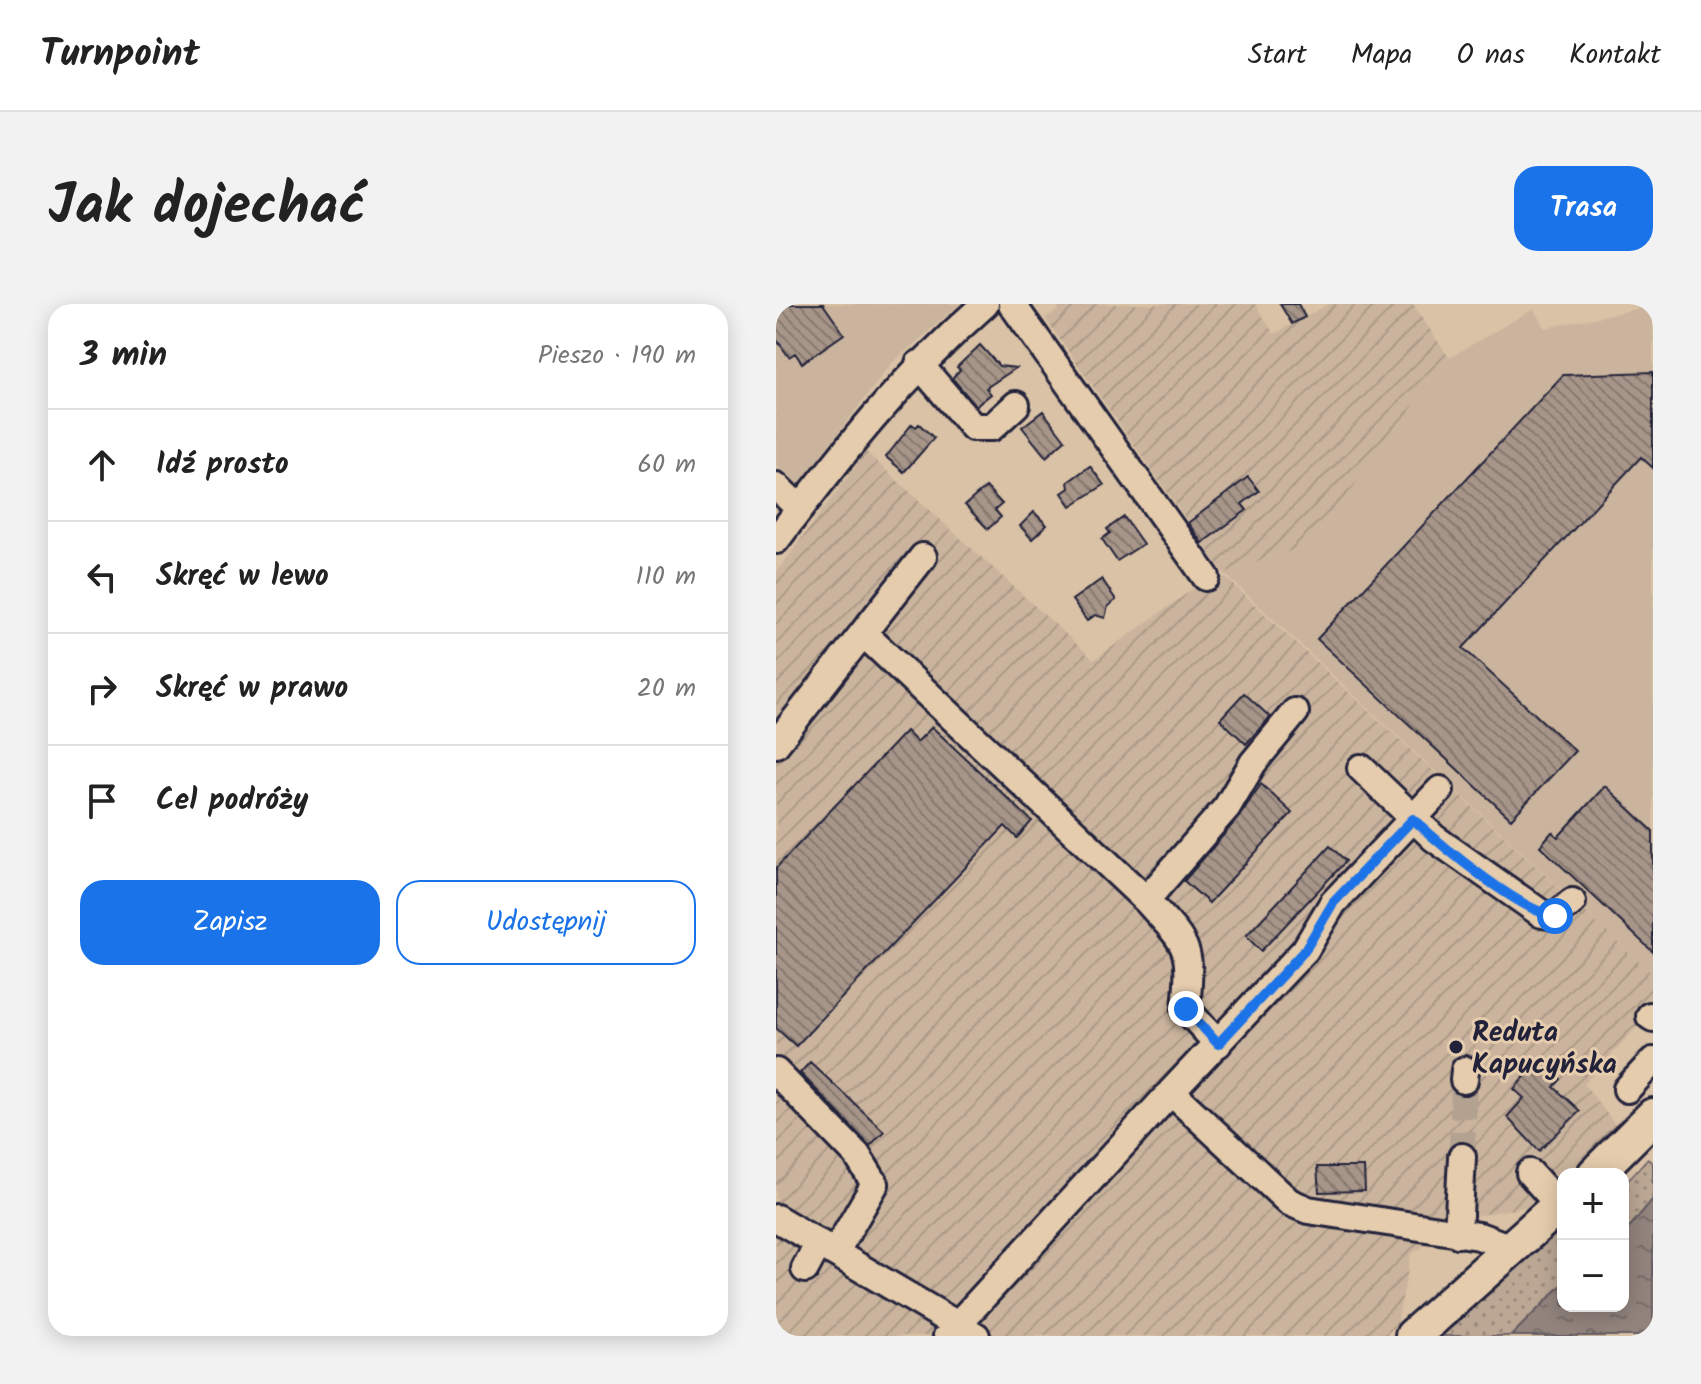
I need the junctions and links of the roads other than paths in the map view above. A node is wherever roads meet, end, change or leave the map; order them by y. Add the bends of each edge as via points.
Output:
1 (985, 304) edge
2 (1012, 304) edge
3 (919, 364) junction
4 (1016, 405) dead end
5 (776, 486) edge
6 (800, 509) junction
7 (776, 540) edge
8 (923, 557) dead end
9 (1206, 577) dead end
10 (863, 633) junction
11 (1295, 712) dead end
12 (776, 744) edge
13 (1361, 768) dead end
14 (1440, 790) dead end
15 (1413, 819) junction
16 (1146, 900) junction
17 (1572, 902) dead end
18 (1218, 1044) junction
19 (1653, 1061) edge
20 (776, 1072) edge
21 (1627, 1089) dead end
22 (1171, 1092) junction
23 (1653, 1116) edge
24 (1462, 1157) tunnel mouth
25 (1601, 1168) edge
26 (1530, 1173) dead end
27 (1557, 1200) edge
28 (1557, 1208) edge
29 (776, 1218) edge
30 (1458, 1234) junction
31 (827, 1248) junction
32 (1511, 1248) junction
33 (805, 1269) dead end
34 (959, 1332) edge
35 (1413, 1336) edge

1 - 3 street
2 - 9 street
3 - 4 street via 973,427 992,427
3 - 6 street
5 - 6 street
6 - 7 street
8 - 10 street
10 - 12 street
10 - 16 street
11 - 16 street via 1253,763 1227,807
13 - 15 street
14 - 15 street
15 - 17 street via 1542,914 1555,916
15 - 18 street via 1333,903 1305,950
16 - 18 street via 1179,937 1191,960 1186,1009
18 - 22 street
19 - 21 street
20 - 31 street via 857,1155 875,1184
22 - 30 street via 1289,1202 1308,1210
22 - 34 street
23 - 25 main road
24 - 30 street
26 - 27 street
28 - 32 main road
29 - 31 street
30 - 32 street
31 - 33 street
31 - 34 street
32 - 35 main road

